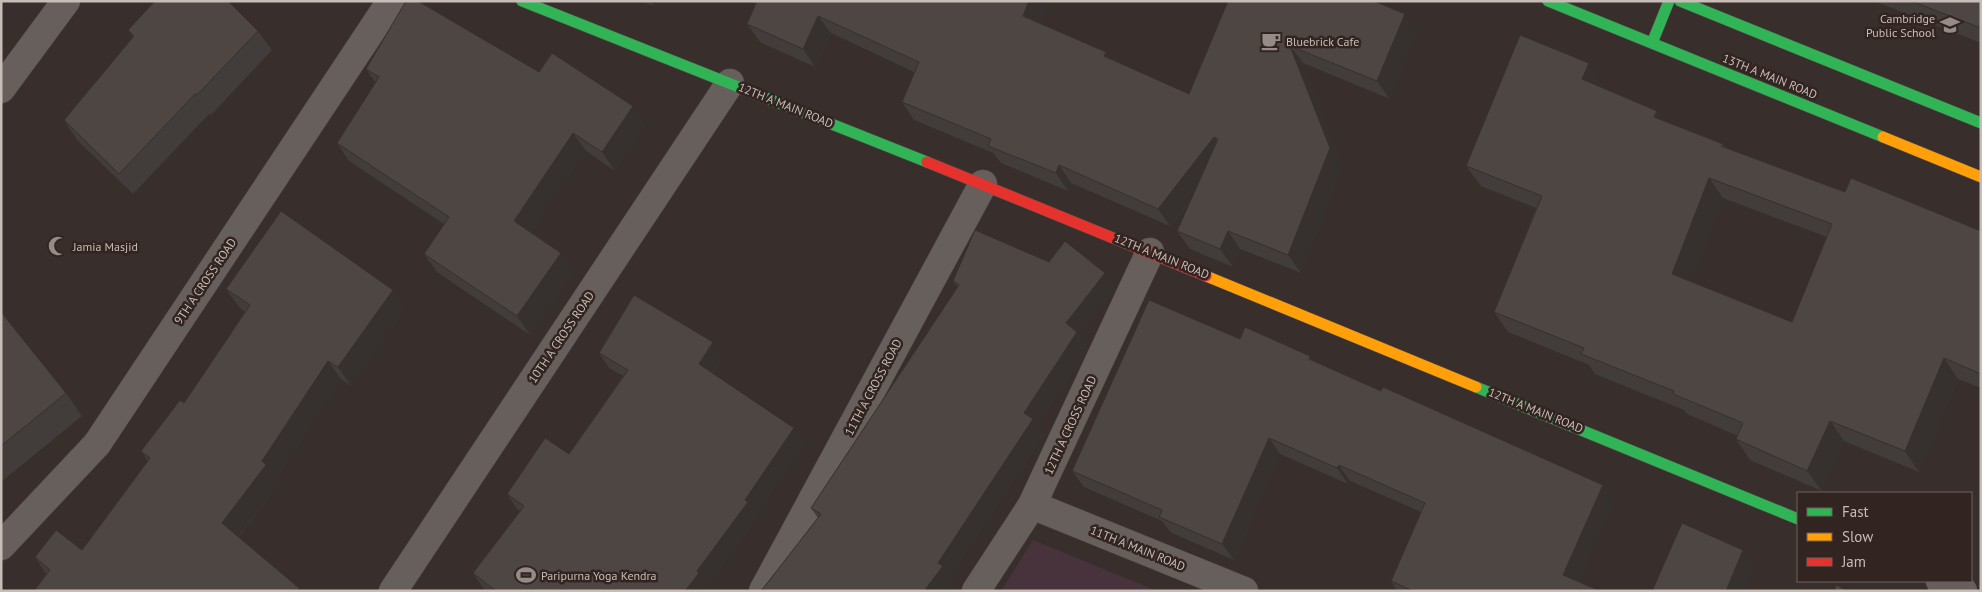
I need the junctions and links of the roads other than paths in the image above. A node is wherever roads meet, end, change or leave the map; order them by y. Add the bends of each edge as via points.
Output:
1 (66, 1) edge
2 (391, 1) edge
3 (522, 1) edge
4 (1548, 1) edge
5 (1669, 1) edge
6 (1680, 1) edge
7 (1652, 43) junction
8 (730, 83) junction
9 (1, 89) edge
10 (1981, 123) edge
11 (1981, 177) edge
12 (983, 184) junction
13 (1150, 252) junction
14 (1032, 505) junction
15 (1797, 519) edge
16 (1, 546) edge
17 (1942, 582) edge
18 (393, 591) edge
19 (763, 591) edge
20 (976, 591) edge
21 (1244, 591) edge
22 (1963, 591) edge

1 - 9 street
2 - 16 street, 9TH A CROSS ROAD via 97,444
3 - 8 street, 12TH A MAIN ROAD
4 - 7 street, 13TH A MAIN ROAD
5 - 7 street
6 - 10 street
7 - 11 street, 13TH A MAIN ROAD
8 - 12 street, 12TH A MAIN ROAD
8 - 18 street, 10TH A CROSS ROAD
12 - 13 street, 12TH A MAIN ROAD
12 - 19 street, 11TH A CROSS ROAD
13 - 14 street, 12TH A CROSS ROAD
13 - 15 street, 12TH A MAIN ROAD
14 - 20 street, 12TH A CROSS ROAD
14 - 21 street, 11TH A MAIN ROAD
17 - 22 street

